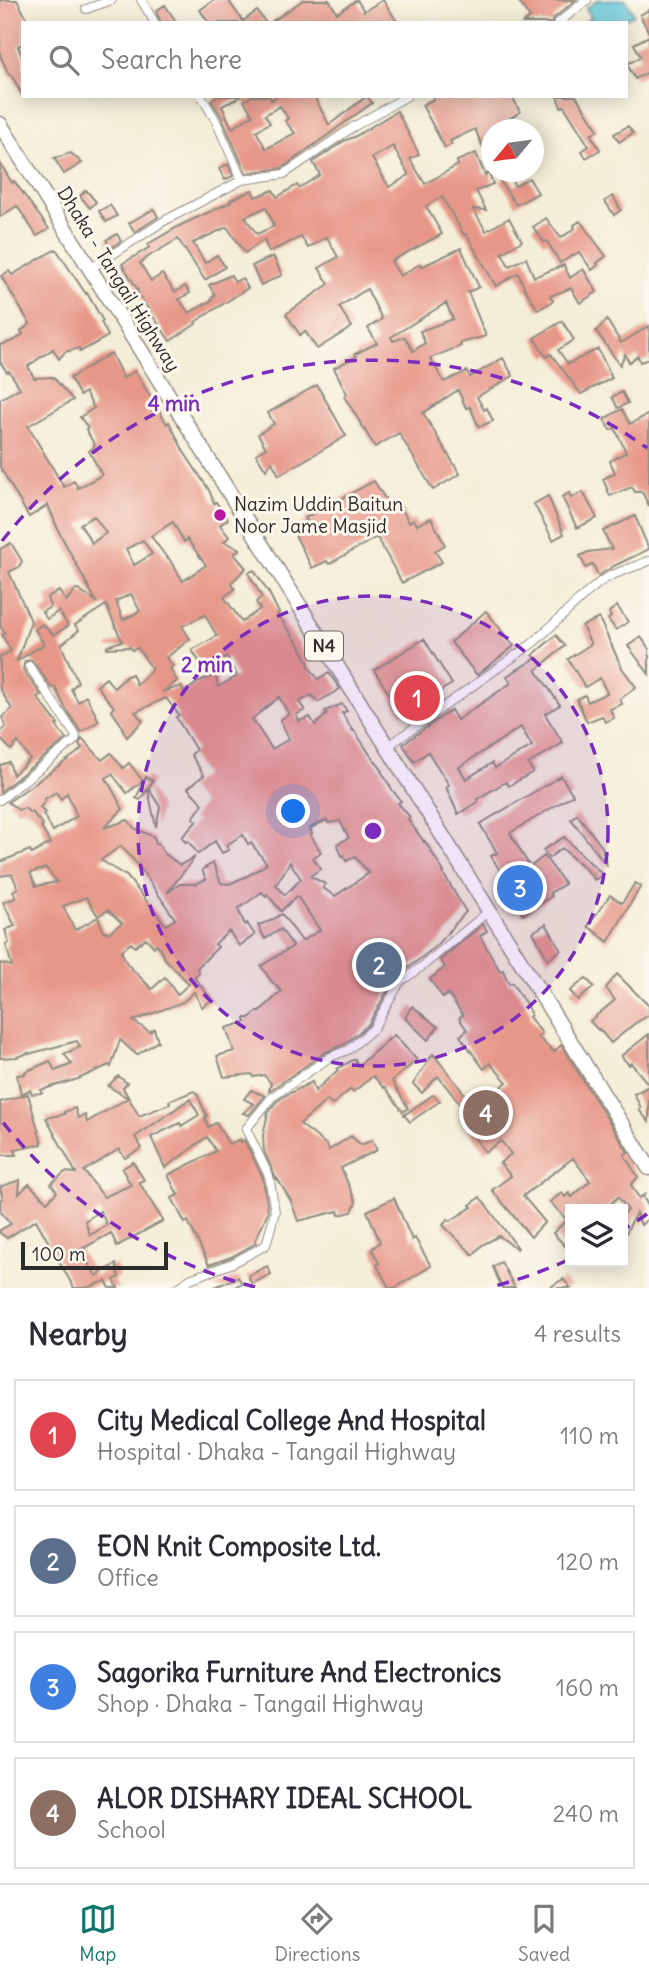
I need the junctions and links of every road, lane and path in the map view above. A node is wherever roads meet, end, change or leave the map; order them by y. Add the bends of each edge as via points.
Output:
1 (112, 0) edge
2 (141, 0) edge
3 (587, 0) edge
4 (86, 9) dead end
5 (154, 21) edge
6 (561, 21) edge
7 (202, 98) edge
8 (404, 98) edge
9 (0, 124) edge
10 (242, 180) junction
11 (90, 269) junction
12 (649, 561) edge
13 (29, 666) dead end
14 (387, 747) junction
15 (0, 800) edge
16 (489, 911) junction
17 (649, 1168) edge
18 (178, 1288) edge

1 - 4 street
2 - 5 street
3 - 6 street
7 - 10 street
8 - 10 street via 284,174
9 - 11 highway, Dhaka - Tangail Highway / N4
10 - 11 street via 164,221
11 - 14 highway, Dhaka - Tangail Highway / N4
12 - 14 street via 600,582 523,651
13 - 15 street via 76,736
14 - 16 highway, Dhaka - Tangail Highway / N4
16 - 17 highway, Dhaka - Tangail Highway / N4
16 - 18 street via 400,982 373,1029 272,1097 246,1129 269,1176 275,1212 266,1245

